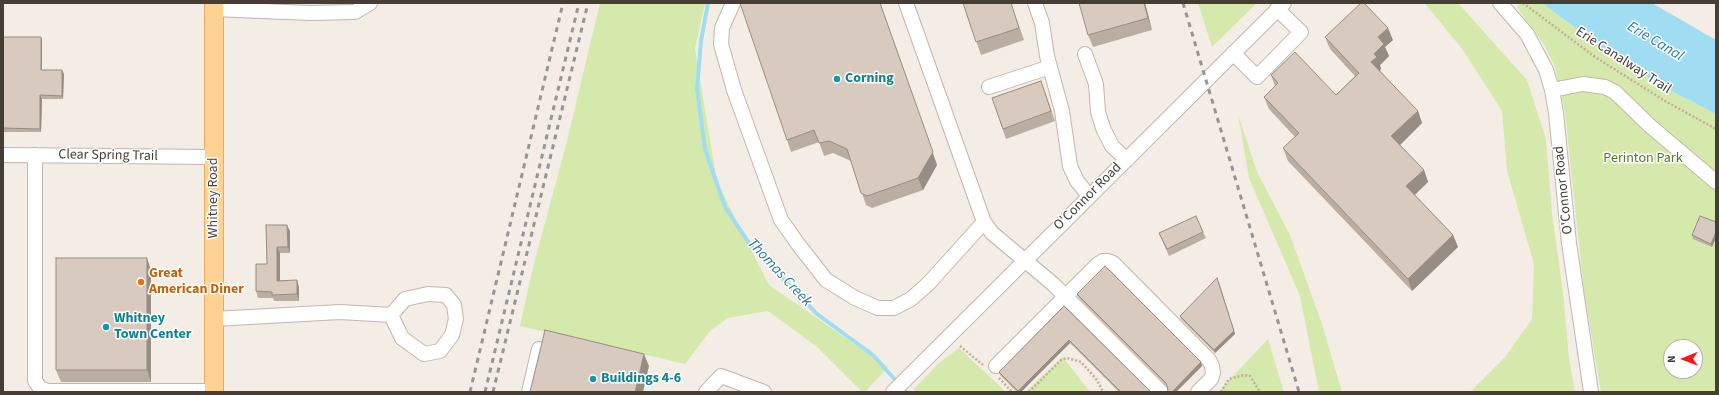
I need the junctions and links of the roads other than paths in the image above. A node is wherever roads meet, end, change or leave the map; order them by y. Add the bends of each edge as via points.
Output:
1 (370, 3) edge
2 (733, 3) edge
3 (906, 3) edge
4 (1034, 3) edge
5 (1500, 3) edge
6 (214, 6) edge
7 (1280, 6) edge
8 (1085, 54) dead end
9 (1233, 54) junction
10 (1050, 67) junction
11 (989, 87) dead end
12 (1552, 90) junction
13 (3, 155) edge
14 (35, 155) junction
15 (214, 157) junction
16 (1126, 160) junction
17 (1716, 182) edge
18 (1089, 196) junction
19 (984, 222) junction
20 (1025, 261) junction
21 (1065, 296) junction
22 (391, 315) junction
23 (214, 319) junction
24 (539, 349) edge
25 (996, 366) dead end
26 (754, 391) edge
27 (214, 392) edge
28 (529, 392) edge
29 (706, 392) edge
30 (893, 392) edge
31 (1161, 392) edge
32 (1198, 392) edge
33 (1592, 392) edge

1 - 6 street via 355,12 310,13
2 - 19 street via 722,28 721,44 734,90 781,220 826,280 855,298 878,308 894,308 911,299 928,284
3 - 19 street
4 - 10 street via 1042,23
5 - 12 street, O'Connor Road via 1527,34 1546,70
6 - 15 main road, Whitney Road
7 - 9 street, O'Connor Road
7 - 9 street via 1300,32 1257,77
8 - 16 street via 1096,84 1098,112 1103,128 1112,146
9 - 16 street, O'Connor Road
10 - 11 street
10 - 18 street via 1062,111 1070,166 1077,181
12 - 17 street via 1583,84 1594,84 1610,89
12 - 33 street, O'Connor Road via 1569,243
13 - 14 street, Clear Spring Trail
14 - 15 street, Clear Spring Trail
14 - 27 street via 35,381 40,388 48,392
15 - 23 main road, Whitney Road
16 - 18 street, O'Connor Road
18 - 20 street, O'Connor Road
19 - 20 street via 992,233
20 - 21 street
20 - 30 street, O'Connor Road
21 - 25 street
21 - 31 street
21 - 32 street via 1098,264 1103,261 1113,263 1209,360 1213,373
22 - 22 street via 402,338 424,354 440,351 452,335 456,319 454,305 446,295 428,294 405,299
22 - 23 street via 340,312
23 - 27 main road, Whitney Road
24 - 28 street
26 - 29 street via 721,376

